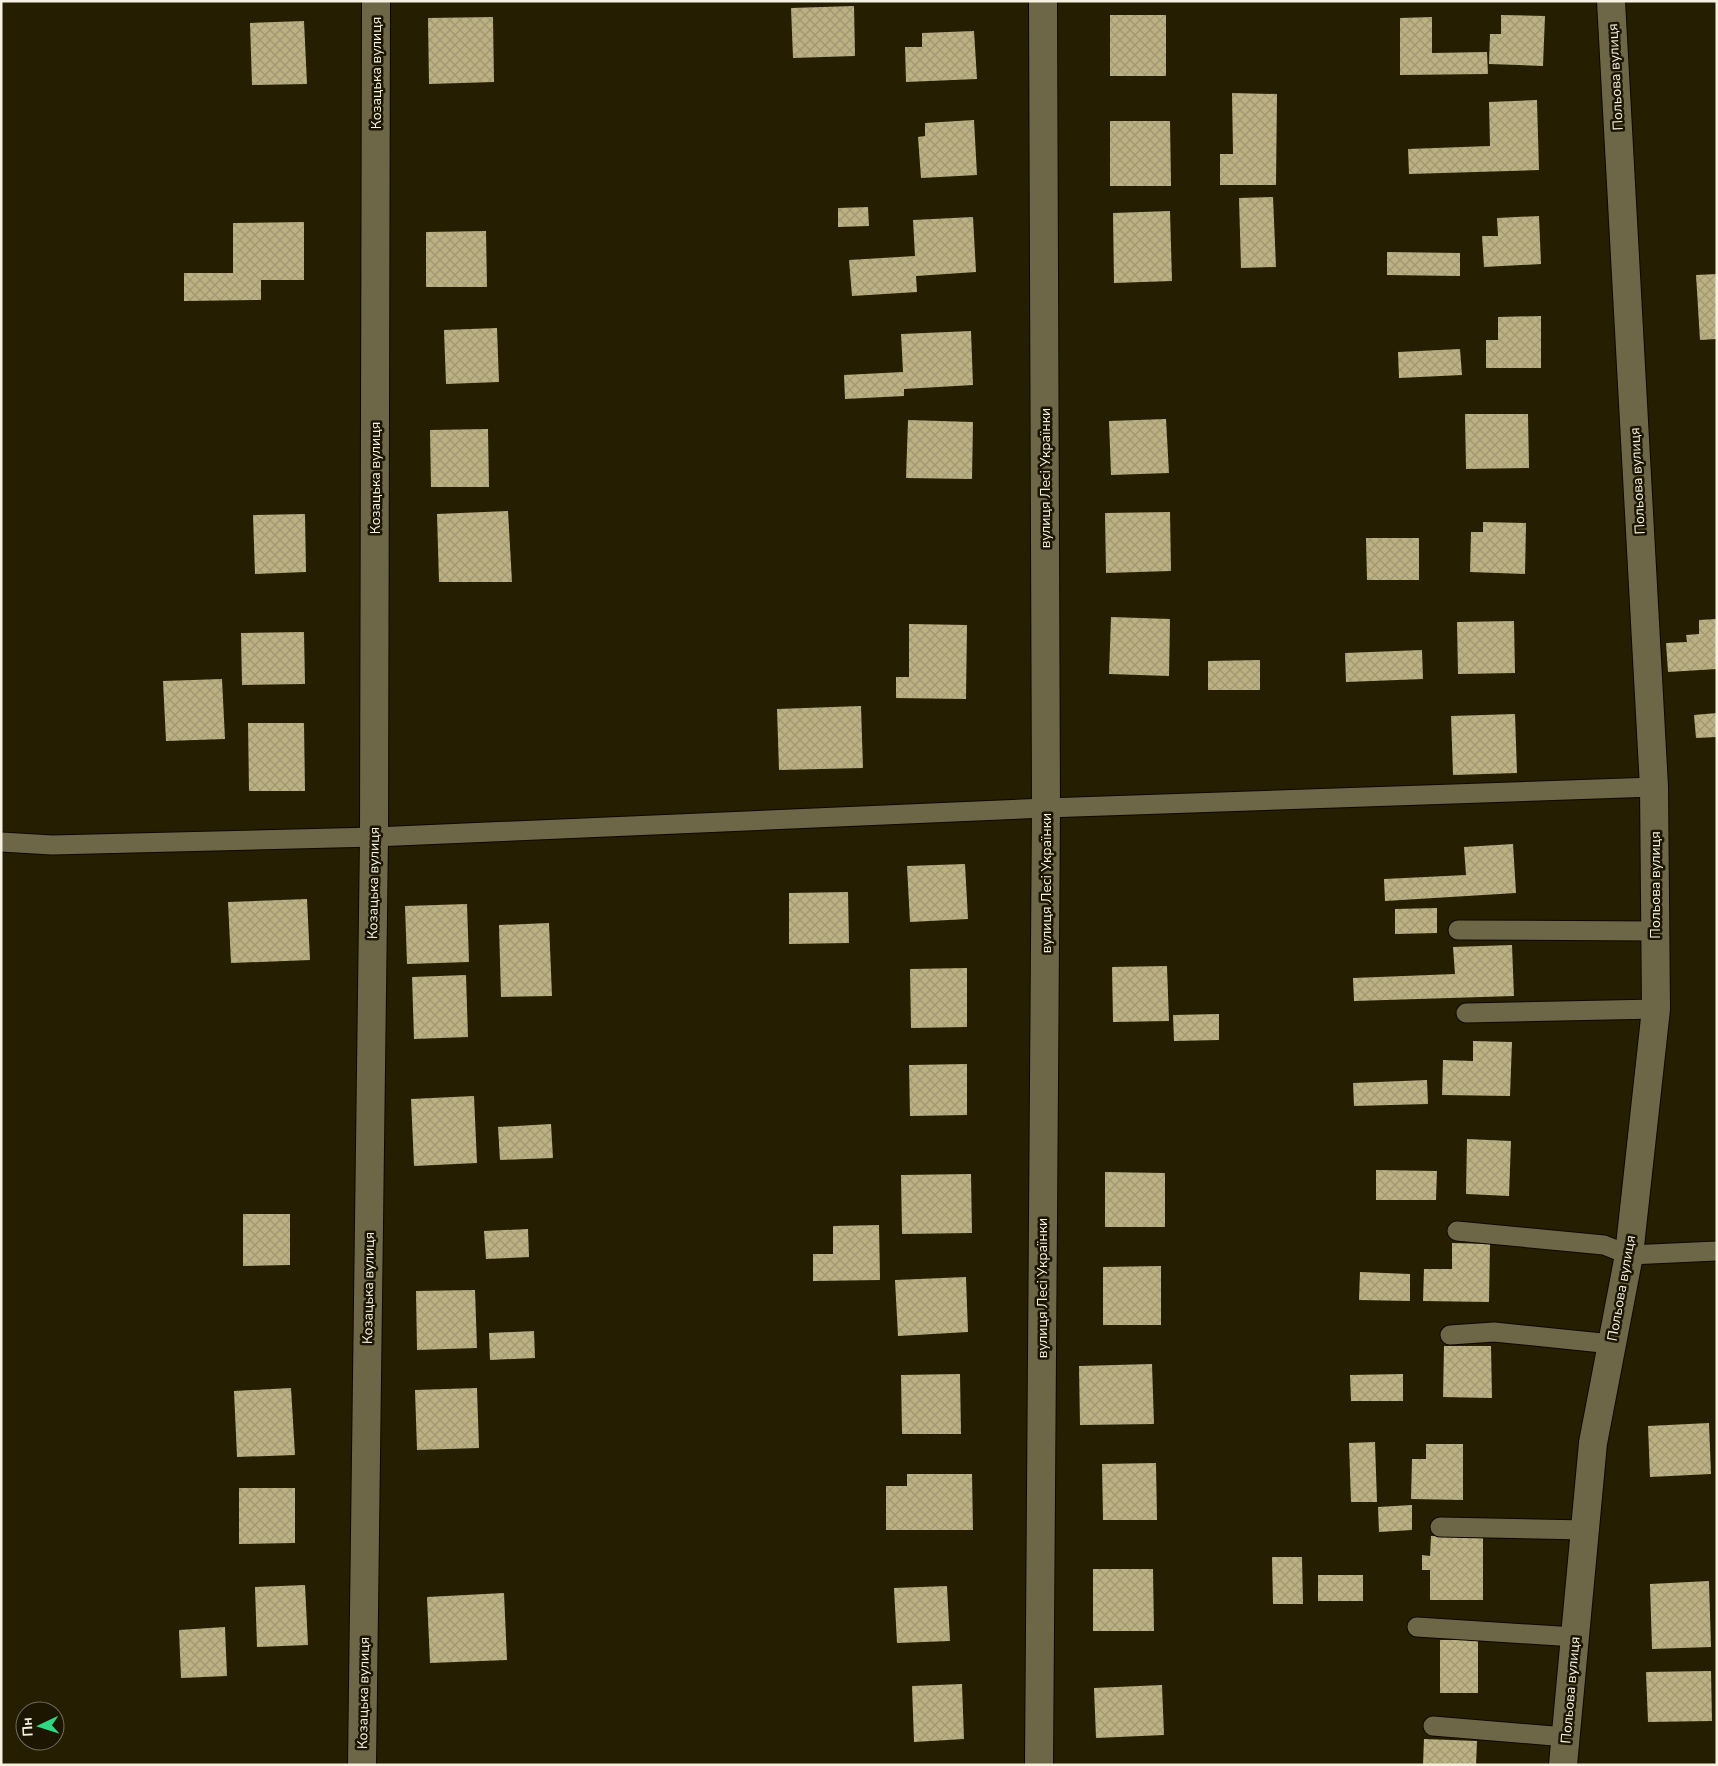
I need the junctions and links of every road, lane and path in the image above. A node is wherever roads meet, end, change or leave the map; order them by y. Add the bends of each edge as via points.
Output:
1 (376, 1) edge
2 (1043, 1) edge
3 (1611, 1) edge
4 (1654, 787) junction
5 (1046, 808) junction
6 (374, 837) junction
7 (1, 842) edge
8 (1458, 930) dead end
9 (1655, 932) junction
10 (1656, 1009) junction
11 (1466, 1013) dead end
12 (1457, 1231) dead end
13 (1717, 1251) edge
14 (1628, 1255) junction
15 (1450, 1335) dead end
16 (1612, 1344) junction
17 (1440, 1527) dead end
18 (1586, 1530) junction
19 (1417, 1627) dead end
20 (1575, 1637) junction
21 (1433, 1726) dead end
22 (1566, 1737) junction
23 (362, 1765) edge
24 (1038, 1765) edge
25 (1563, 1765) edge

1 - 6 street, Козацька вулиця
2 - 5 street, вулиця Лесі Українки
3 - 4 street, Польова вулиця
4 - 5 lane
4 - 9 street, Польова вулиця
5 - 6 lane
5 - 24 street, вулиця Лесі Українки
6 - 7 lane via 52,845
6 - 23 street, Козацька вулиця
8 - 9 lane
9 - 10 street, Польова вулиця
10 - 11 lane
10 - 14 street, Польова вулиця
12 - 14 lane via 1604,1245
13 - 14 lane
14 - 16 street, Польова вулиця
15 - 16 lane via 1494,1332
16 - 18 street, Польова вулиця via 1594,1443
17 - 18 lane
18 - 20 street, Польова вулиця
19 - 20 lane
20 - 22 street, Польова вулиця
21 - 22 lane
22 - 25 street, Польова вулиця

